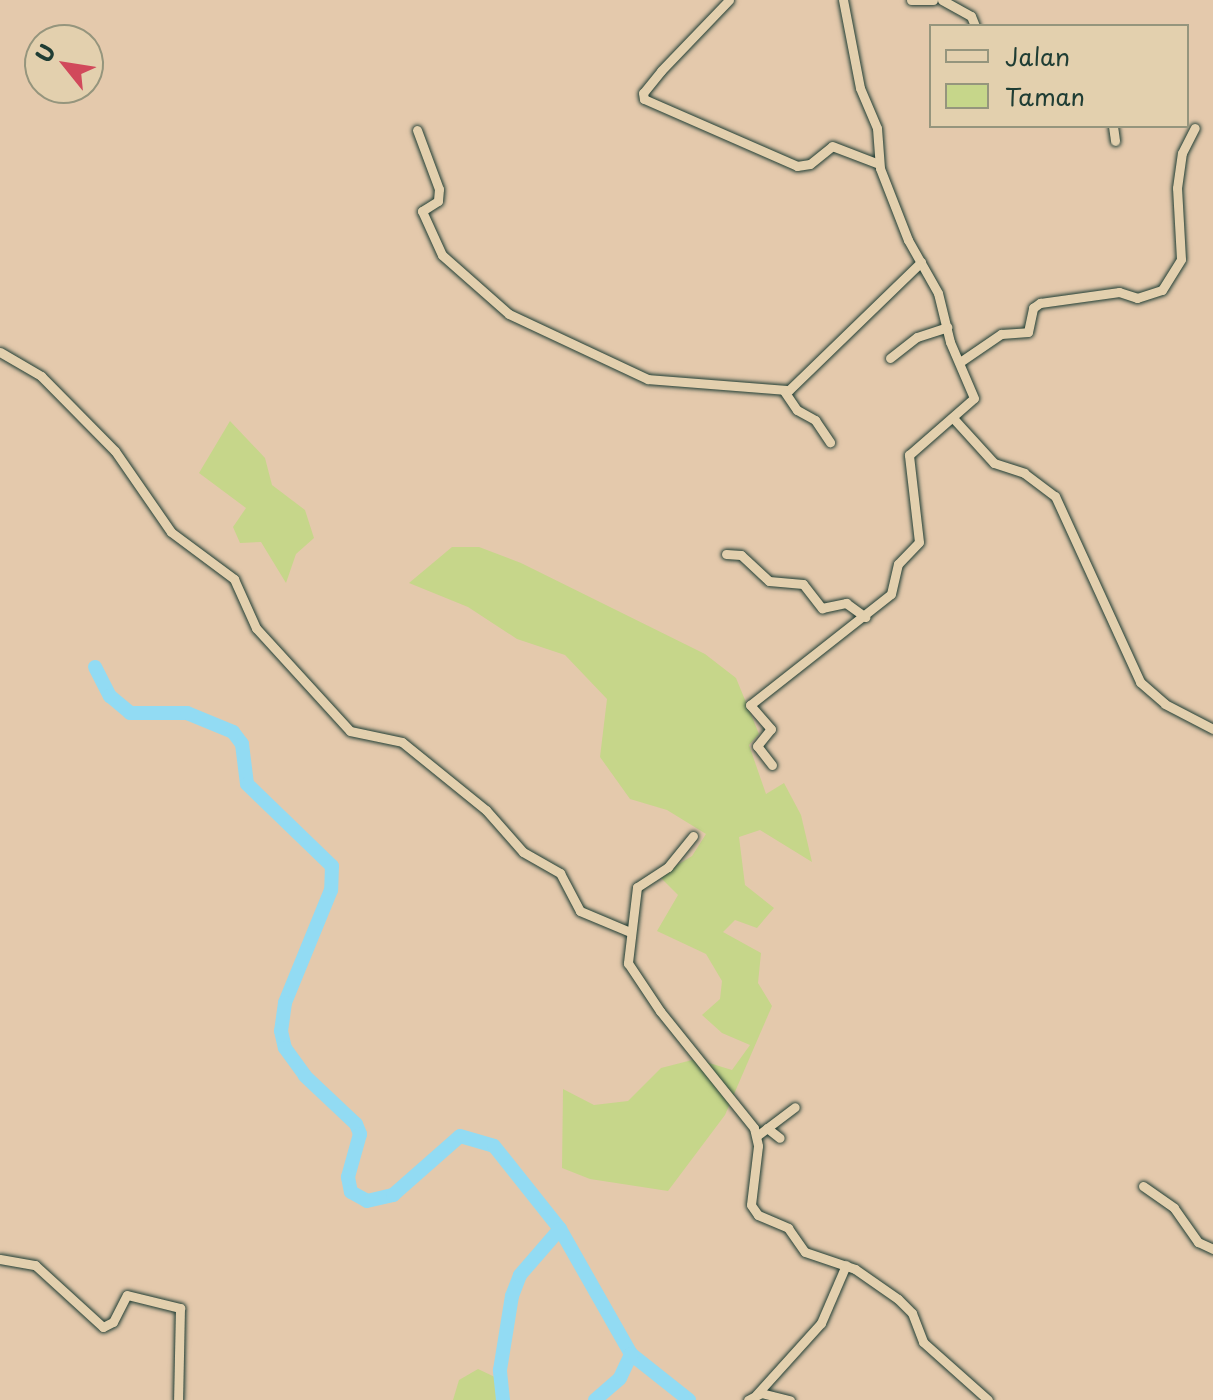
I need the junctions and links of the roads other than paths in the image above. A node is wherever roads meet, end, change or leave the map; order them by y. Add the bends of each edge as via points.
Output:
1 (729, 0) edge
2 (843, 0) edge
3 (911, 0) edge
4 (933, 0) edge
5 (942, 0) edge
6 (974, 24) edge
7 (1113, 128) edge
8 (1195, 128) dead end
9 (417, 130) dead end
10 (1115, 141) dead end
11 (879, 164) junction
12 (921, 262) junction
13 (947, 327) junction
14 (0, 352) edge
15 (890, 358) dead end
16 (960, 362) junction
17 (784, 391) junction
18 (953, 418) junction
19 (830, 442) dead end
20 (726, 554) dead end
21 (865, 617) junction
22 (1213, 729) edge
23 (772, 765) dead end
24 (693, 836) dead end
25 (630, 932) junction
26 (795, 1107) dead end
27 (767, 1128) junction
28 (758, 1135) junction
29 (780, 1138) dead end
30 (1143, 1186) dead end
31 (1213, 1249) edge
32 (0, 1259) edge
33 (846, 1265) junction
34 (752, 1397) edge
35 (178, 1400) edge
36 (790, 1400) edge
37 (988, 1400) edge

1 - 11 street via 661,71 644,99 797,166 810,164 832,146
2 - 11 street via 860,88 877,128
3 - 4 street
5 - 6 street via 971,16
7 - 10 street
8 - 16 street via 1182,153 1177,188 1181,259 1162,290 1137,298 1119,292 1037,304 1028,332 1001,334
9 - 17 street via 439,189 438,201 422,211 430,235 442,255 491,302 648,379
11 - 12 street
12 - 13 street via 943,306
12 - 17 street
13 - 15 street via 917,337
13 - 16 street
14 - 25 street via 41,376 115,451 171,532 234,579 256,628 350,731 402,742 486,810 523,852 560,873 580,911
16 - 18 street via 974,398
17 - 19 street
18 - 21 street via 909,455 919,542 898,564 891,594
18 - 22 street via 994,463 1024,473 1055,496 1140,682 1155,698
20 - 21 street via 741,555 769,581 803,584 822,608 848,603
21 - 23 street via 750,705 771,729 757,746
24 - 25 street via 668,867 640,883
25 - 28 street via 633,974
26 - 27 street
27 - 28 street
27 - 29 street
28 - 33 street via 750,1198 754,1211 788,1228 805,1252
30 - 31 street via 1174,1208 1198,1242
32 - 35 street via 35,1265 103,1327 113,1322 127,1295 180,1308
33 - 34 street via 821,1323
33 - 37 street via 907,1306 923,1342
34 - 36 street

